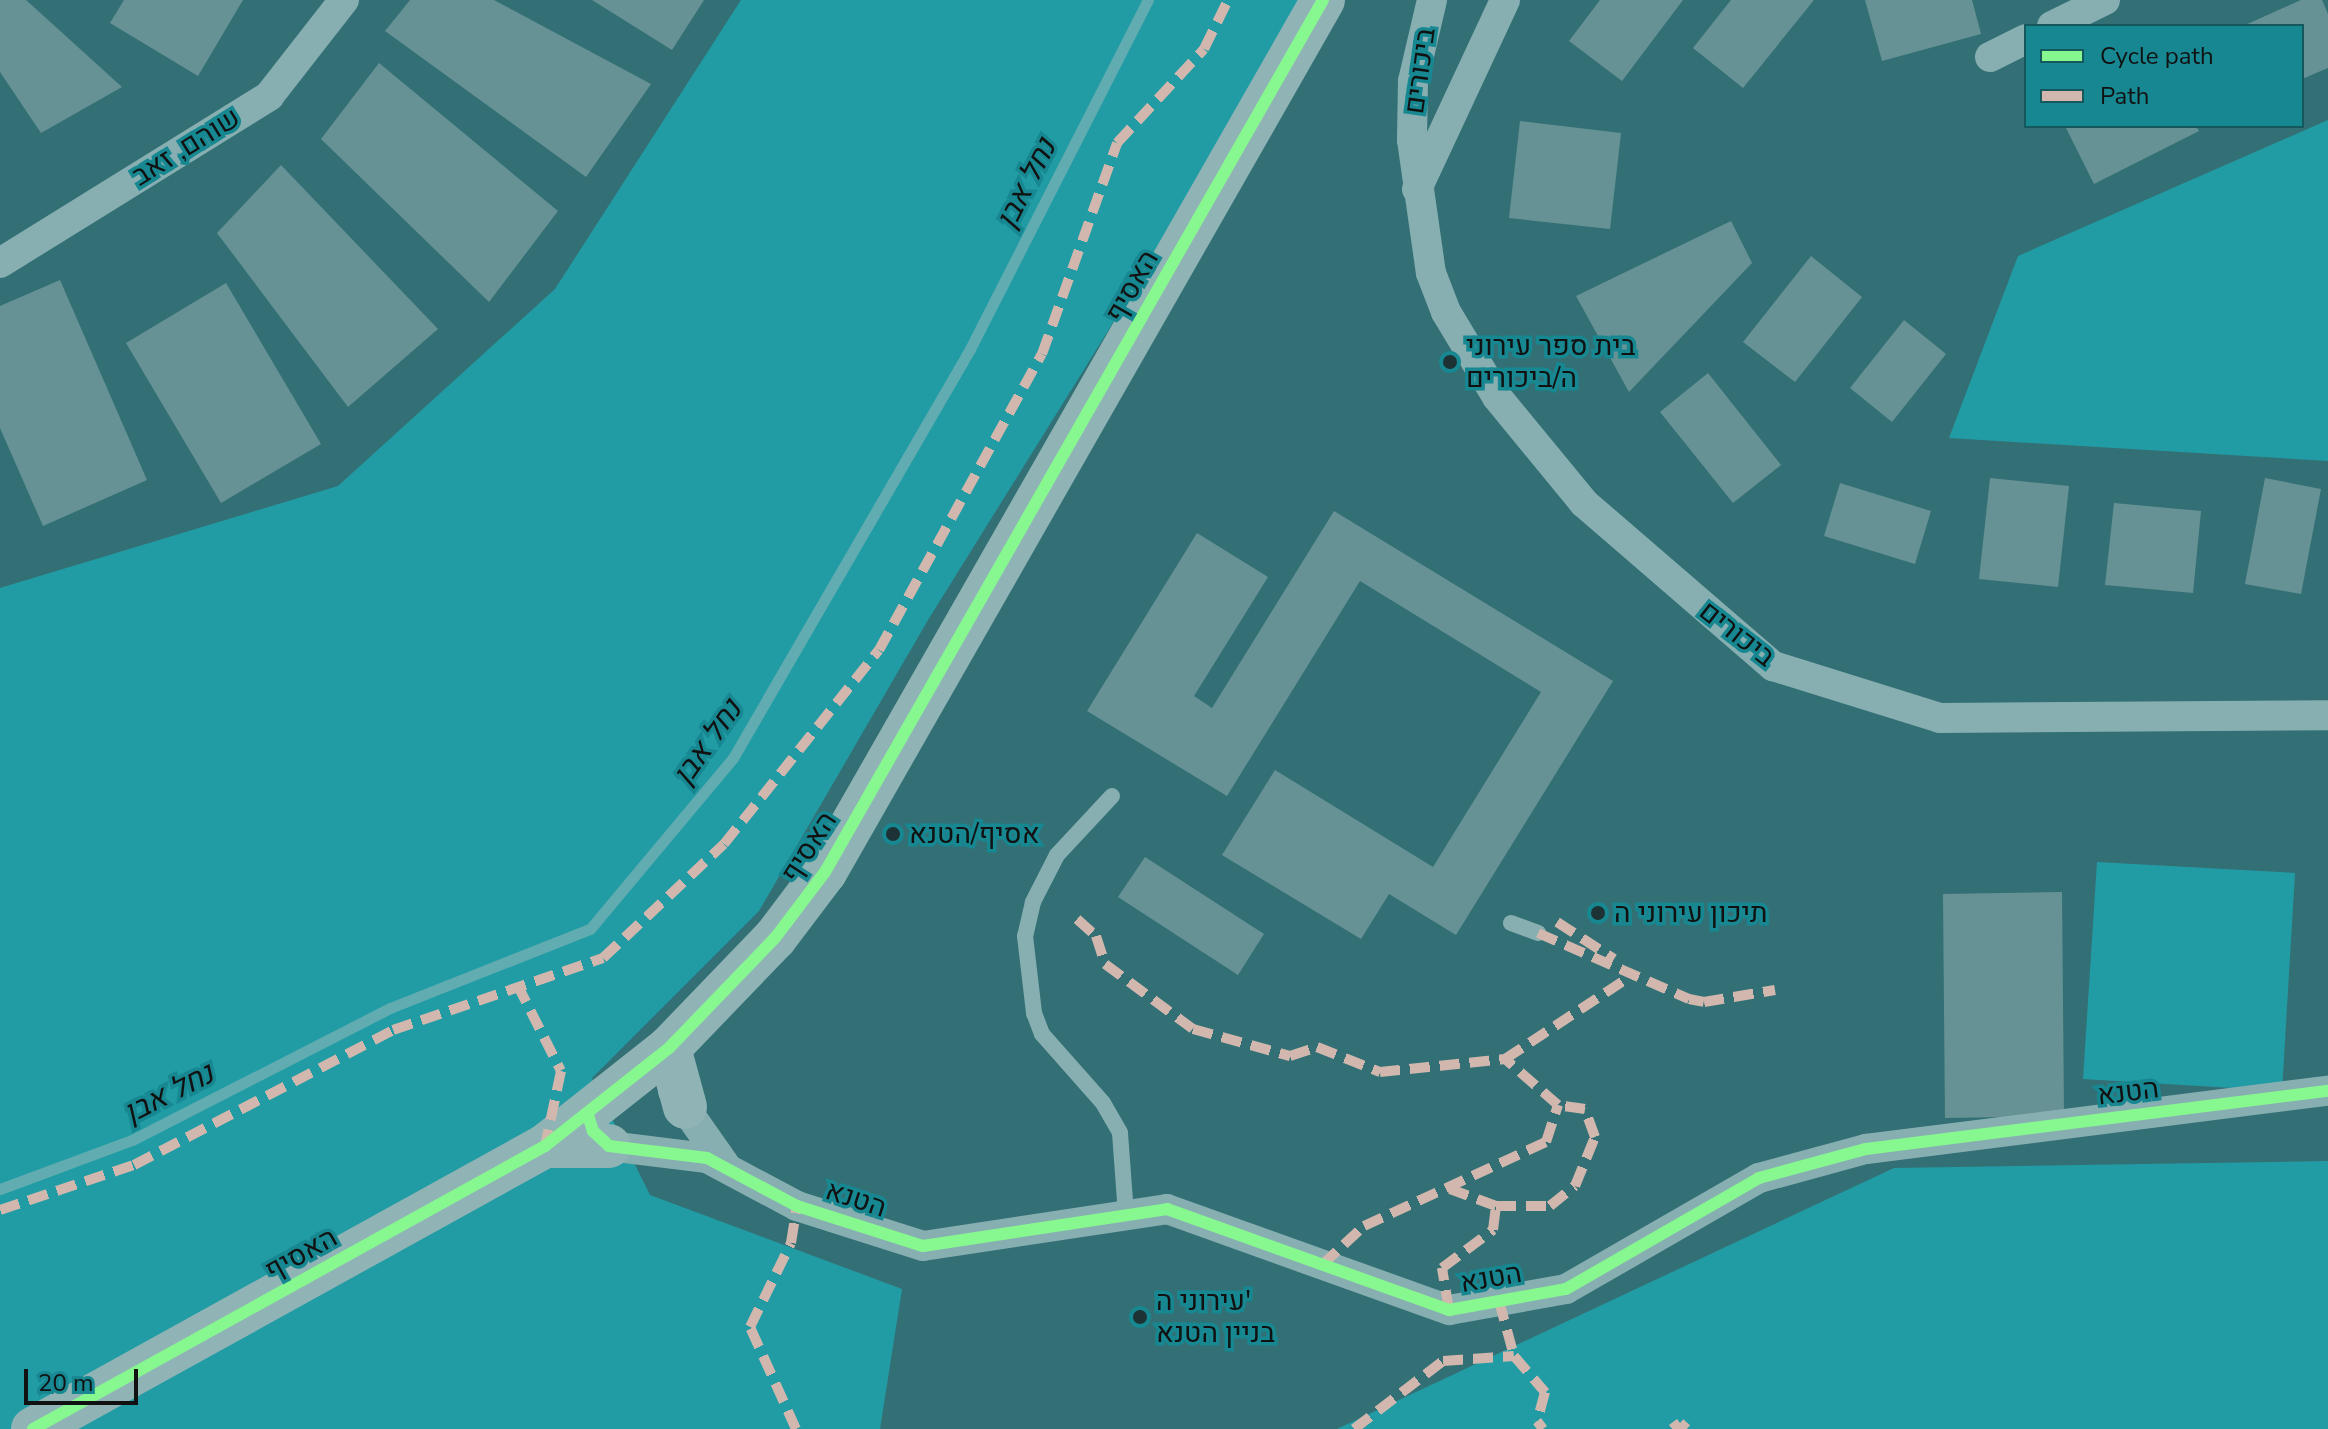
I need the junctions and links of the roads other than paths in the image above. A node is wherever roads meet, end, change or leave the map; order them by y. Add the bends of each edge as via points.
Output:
1 (344, 0) edge
2 (1323, 0) edge
3 (1432, 0) edge
4 (1505, 0) edge
5 (2105, 0) edge
6 (2056, 24) edge
7 (2024, 40) edge
8 (1990, 57) dead end
9 (1416, 191) junction
10 (0, 263) edge
11 (2328, 715) edge
12 (1112, 796) dead end
13 (1511, 923) dead end
14 (1538, 933) dead end
15 (655, 1060) junction
16 (2328, 1091) edge
17 (685, 1107) junction
18 (598, 1130) junction
19 (669, 1152) junction
20 (725, 1165) junction
21 (1126, 1215) junction
22 (33, 1429) edge

1 - 10 street, שוהם, זאב via 269,96
2 - 15 street, האסיף via 825,872 775,938
3 - 9 street, ביכורים via 1413,81
4 - 9 street, ביכורים
5 - 6 street
7 - 8 street
9 - 11 street, ביכורים via 1431,273 1446,312 1497,397 1584,503 1773,666 1940,718
12 - 21 lane via 1057,855 1033,902 1025,936 1034,1013 1042,1034 1103,1103 1120,1133
13 - 14 lane
15 - 17 street
15 - 18 street, האסיף
16 - 21 street, הטנא via 1866,1149 1759,1178 1566,1289 1449,1310 1167,1209
17 - 19 street via 680,1142
17 - 20 street, הטנא
18 - 19 street, הטנא
18 - 22 street, האסיף via 545,1146
19 - 20 street, הטנא
20 - 21 street, הטנא via 797,1206 923,1246

